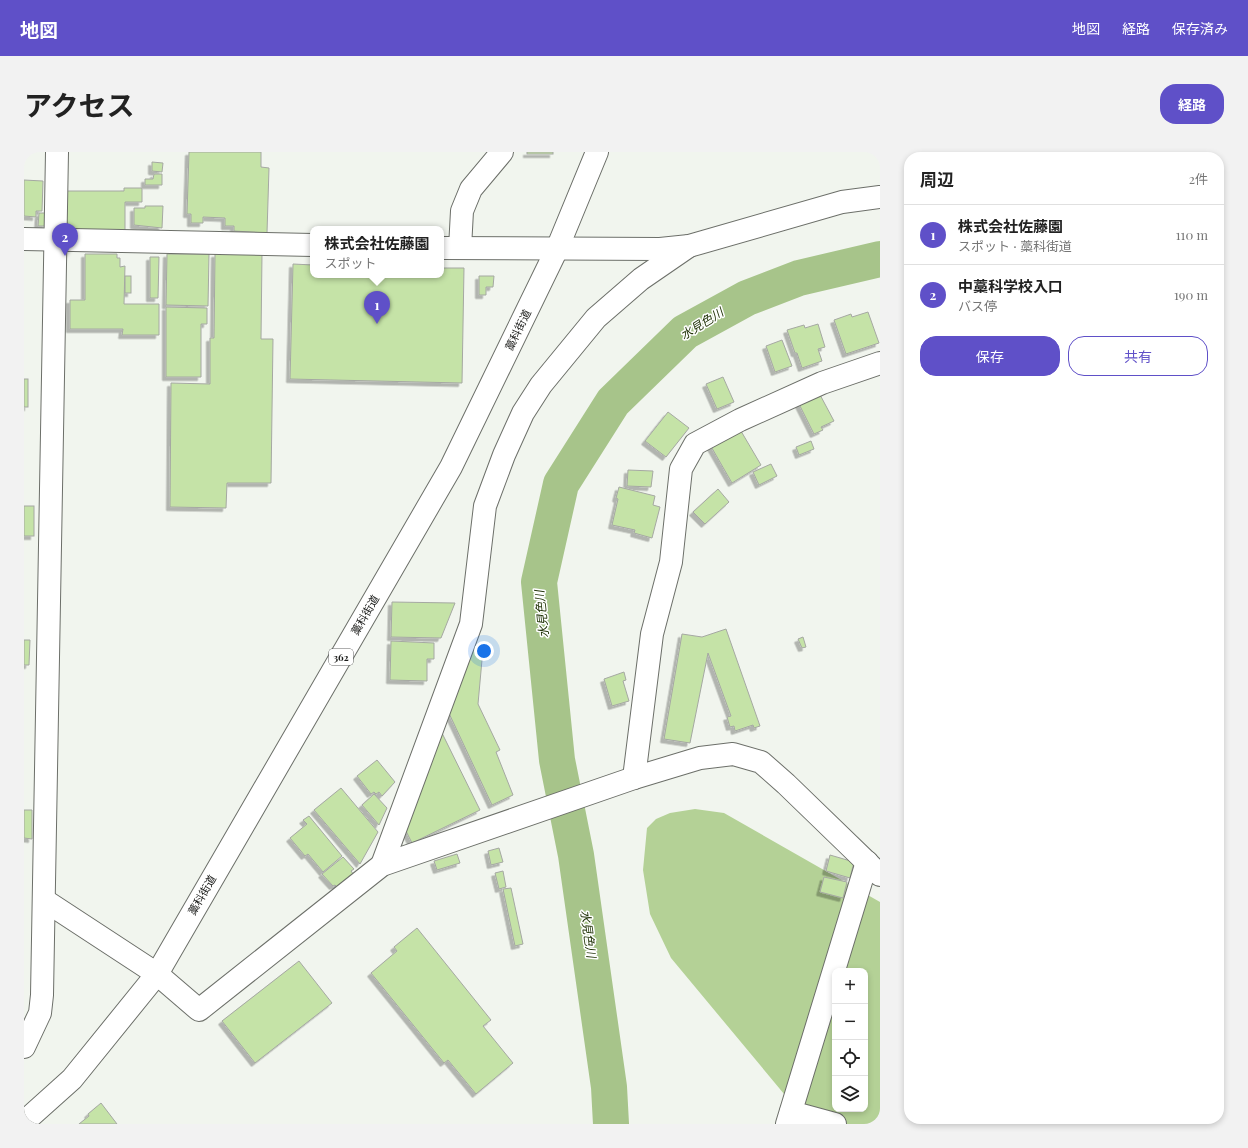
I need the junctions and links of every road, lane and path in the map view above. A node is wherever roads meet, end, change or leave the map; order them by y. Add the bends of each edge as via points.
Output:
1 (57, 152) edge
2 (502, 152) edge
3 (597, 152) edge
4 (880, 197) edge
5 (24, 239) edge
6 (55, 239) junction
7 (310, 245) edge
8 (689, 246) junction
9 (451, 248) edge
10 (557, 249) junction
11 (880, 363) edge
12 (634, 778) junction
13 (382, 865) junction
14 (873, 869) edge
15 (44, 900) junction
16 (156, 974) junction
17 (24, 1047) edge
18 (789, 1118) edge
19 (24, 1122) edge
20 (834, 1124) edge

1 - 6 main road
2 - 9 main road via 471,189
3 - 10 main road, 藁科街道 / 362
4 - 8 main road via 842,202
5 - 6 main road
6 - 7 main road
6 - 15 main road
8 - 10 main road via 660,249
8 - 13 main road via 641,279 596,318 541,385 523,413 485,506 471,624
9 - 10 main road
10 - 16 main road, 藁科街道 / 362 via 451,467
11 - 12 main road via 822,383 740,420 695,444 681,469 671,562 652,634
12 - 13 main road
12 - 14 main road via 700,758 726,754 761,762
13 - 16 main road via 199,1010
14 - 18 main road
15 - 16 main road
15 - 17 main road via 40,1013
16 - 19 main road, 藁科街道 / 362 via 72,1079
18 - 20 main road

